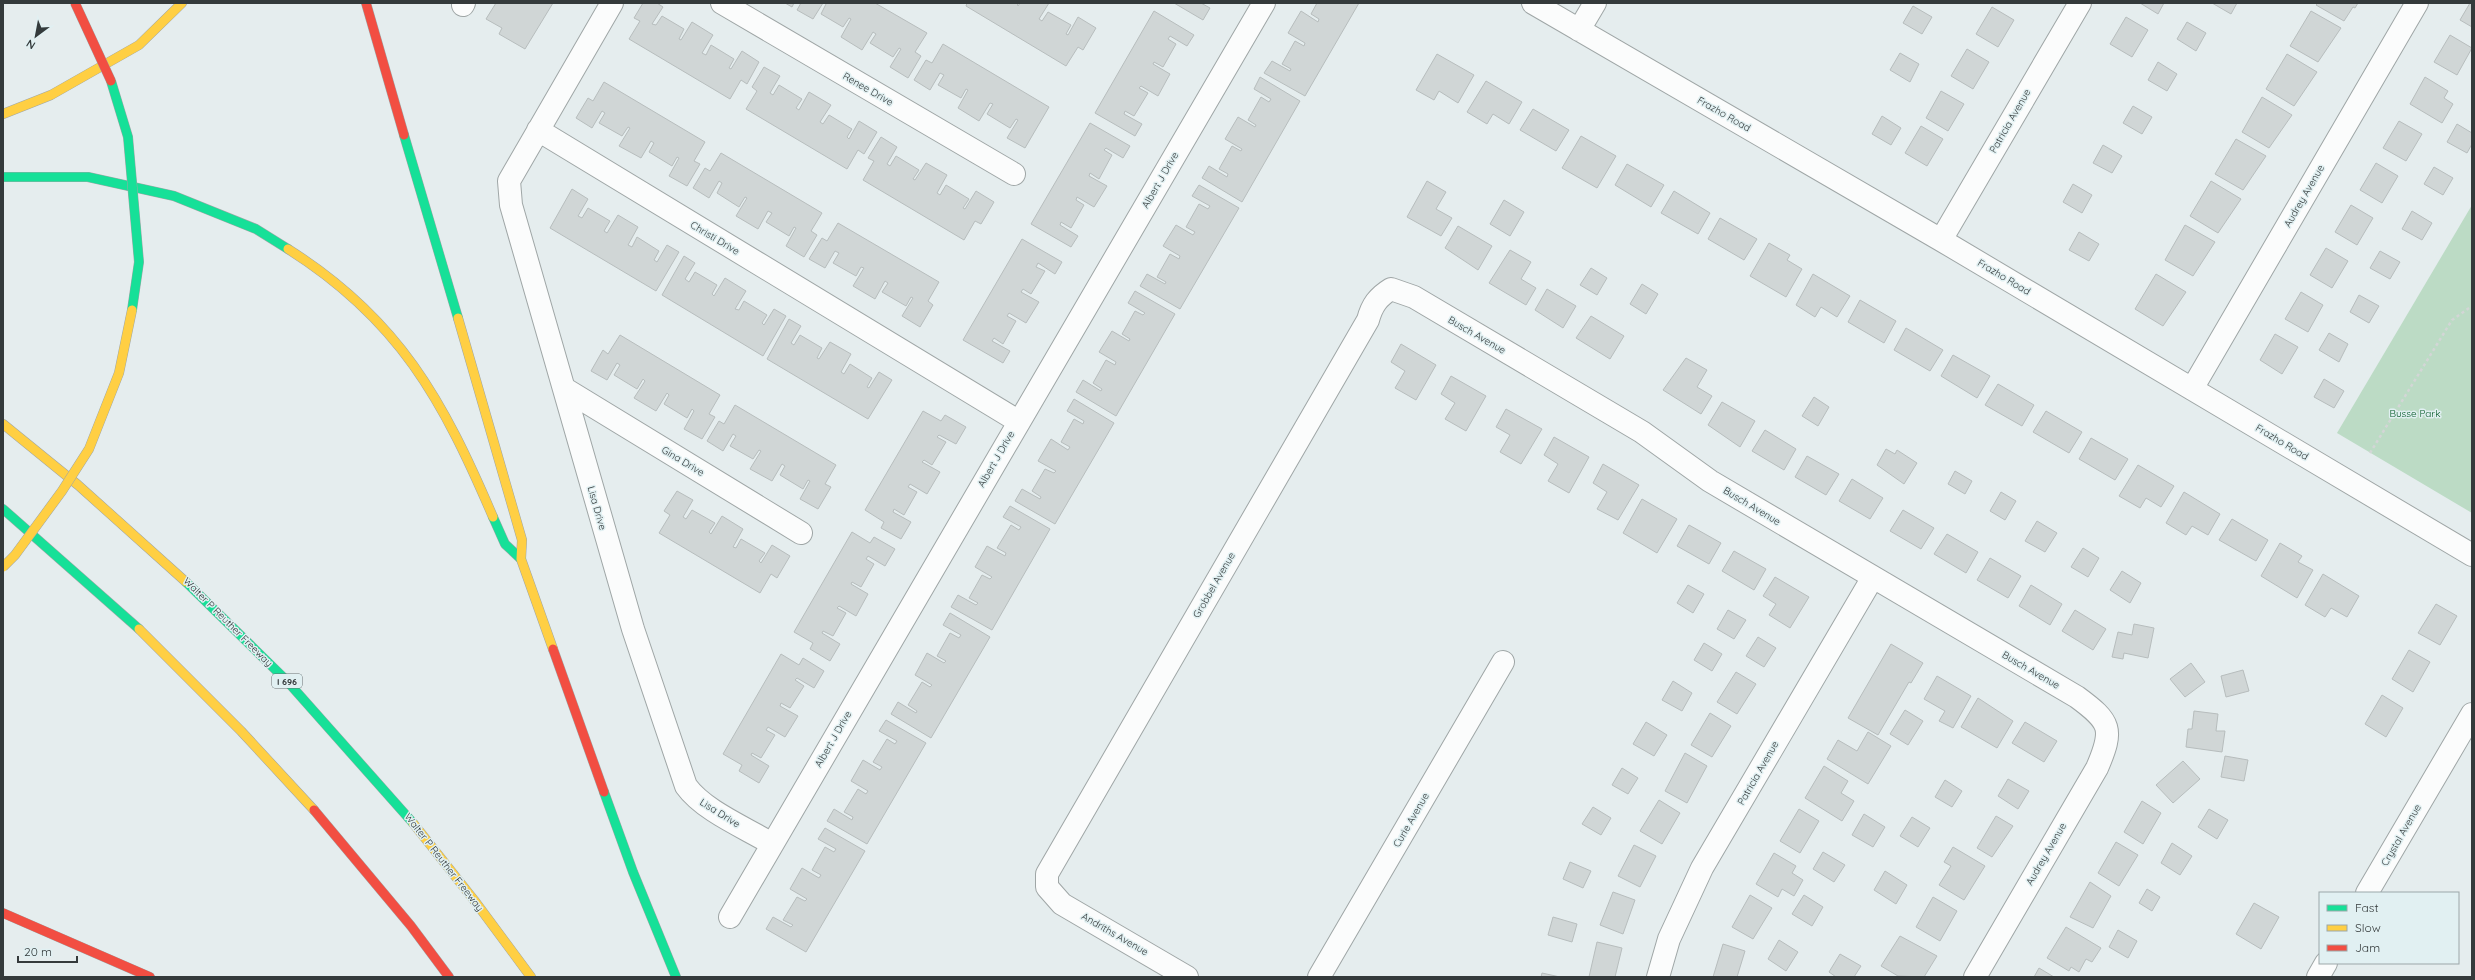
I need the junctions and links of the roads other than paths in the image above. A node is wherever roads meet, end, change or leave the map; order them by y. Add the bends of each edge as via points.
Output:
1 (75, 3) edge
2 (182, 3) edge
3 (366, 3) edge
4 (612, 3) edge
5 (722, 3) edge
6 (1264, 3) edge
7 (1533, 3) edge
8 (1595, 3) edge
9 (2080, 3) edge
10 (2416, 3) edge
11 (1579, 30) junction
12 (4, 114) edge
13 (538, 130) junction
14 (1014, 174) dead end
15 (3, 177) edge
16 (1941, 240) junction
17 (1391, 289) joint
18 (565, 389) junction
19 (2192, 389) junction
20 (1018, 421) junction
21 (3, 424) edge
22 (3, 509) edge
23 (801, 533) dead end
24 (2472, 555) edge
25 (521, 559) junction
26 (3, 567) edge
27 (1874, 577) junction
28 (1503, 662) dead end
29 (2472, 714) edge
30 (2108, 729) joint
31 (772, 844) junction
32 (1047, 887) joint
33 (2368, 892) edge
34 (3, 913) edge
35 (730, 917) dead end
36 (2325, 964) edge
37 (150, 977) edge
38 (449, 977) edge
39 (531, 977) edge
40 (676, 977) edge
41 (1187, 977) edge
42 (1319, 977) edge
43 (1658, 977) edge
44 (1975, 977) edge
45 (2318, 977) edge

1 - 26 highway, bridge via 107,69 128,137 138,262 131,321 118,373 89,449 62,491 15,555
2 - 12 highway via 139,45 51,95
3 - 25 highway via 522,540
4 - 13 street
5 - 14 street, Renee Drive
6 - 20 street, Albert J Drive
7 - 11 street, Frazho Road
8 - 11 street
9 - 16 street, Patricia Avenue
10 - 19 street, Audrey Avenue
11 - 16 street, Frazho Road
13 - 18 street, Lisa Drive via 509,181 511,205
13 - 20 street, Christi Drive
15 - 25 highway via 88,176 174,196 256,229 305,260 364,306 414,364 440,404 464,449 505,544
16 - 19 street, Frazho Road
17 - 27 street, Busch Avenue via 1414,297 1642,432 1710,481
17 - 32 street, Grobbel Avenue via 1380,296 1371,308 1368,320 1051,864 1047,874
18 - 23 street, Gina Drive
18 - 31 street, Lisa Drive via 578,445 632,629 686,786 704,804
19 - 24 street, Frazho Road
20 - 31 street, Albert J Drive
21 - 39 highway, Walter P Reuther Freeway / I 696 via 88,491 150,546 312,707 411,820
22 - 38 highway via 62,557 174,660 256,746 324,820
25 - 40 highway via 631,864
27 - 30 street, Busch Avenue via 2078,697 2099,713
27 - 43 street, Patricia Avenue via 1702,868 1669,939
28 - 42 street, Curie Avenue
29 - 33 street, Crystal Avenue
30 - 44 street, Audrey Avenue via 2108,744 2097,768
31 - 35 street, Albert J Drive
32 - 41 street, Andriths Avenue via 1062,904
34 - 37 highway
36 - 45 street

